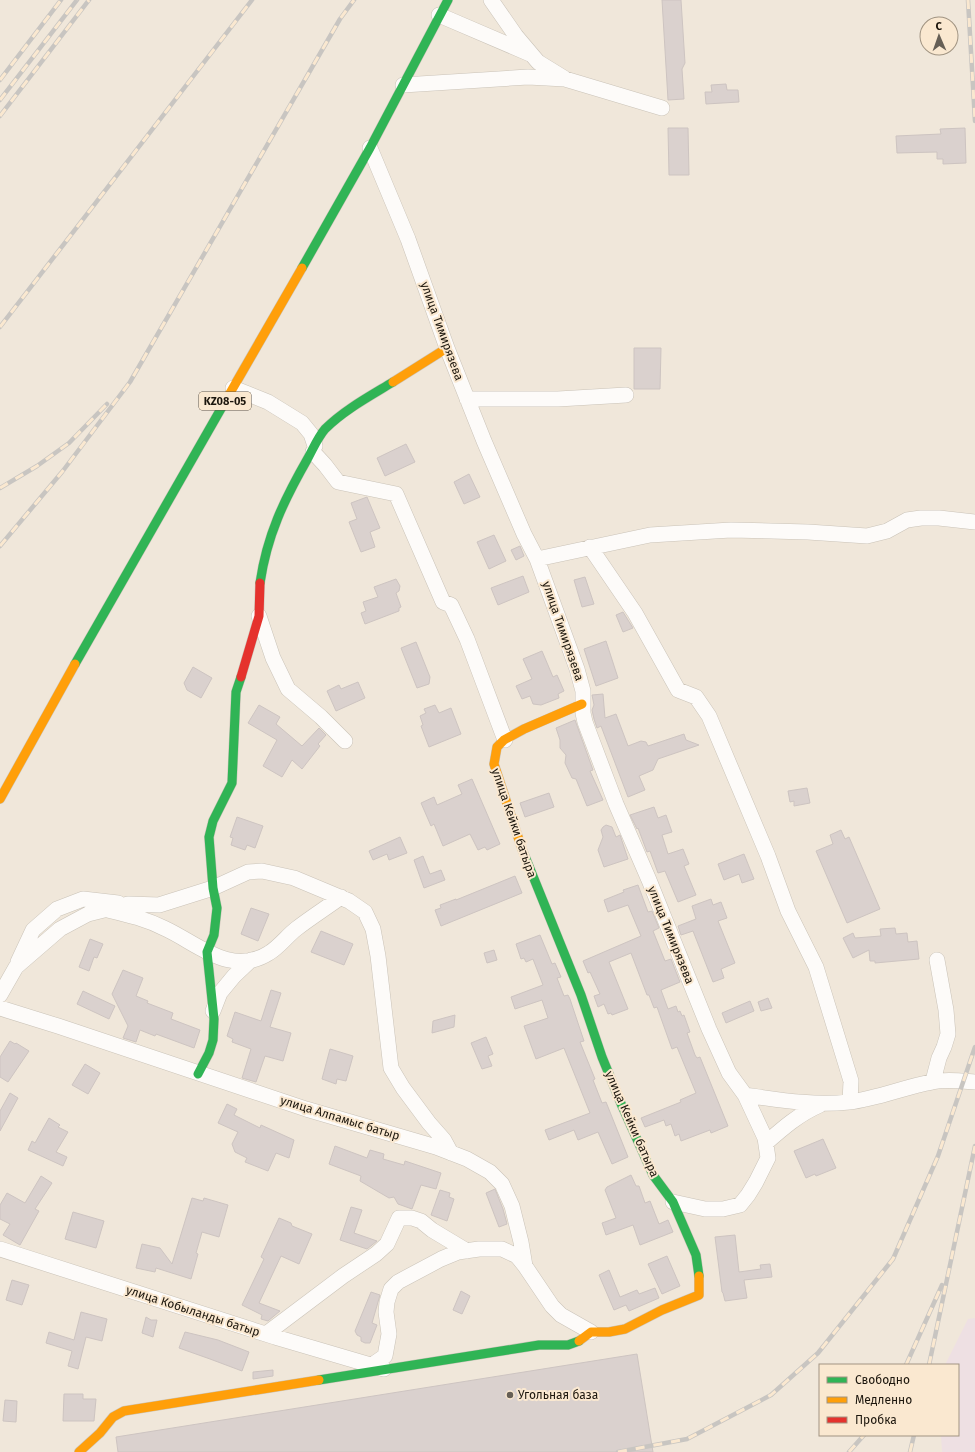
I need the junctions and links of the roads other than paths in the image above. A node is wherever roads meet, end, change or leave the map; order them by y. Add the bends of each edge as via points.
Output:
1 (448, 0) edge
2 (491, 0) edge
3 (439, 15) junction
4 (532, 55) junction
5 (565, 79) junction
6 (403, 85) junction
7 (662, 108) dead end
8 (370, 148) junction
9 (447, 348) junction
10 (233, 388) junction
11 (626, 396) dead end
12 (467, 398) junction
13 (314, 449) junction
14 (975, 522) edge
15 (590, 547) junction
16 (537, 559) junction
17 (259, 616) junction
18 (582, 704) junction
19 (505, 740) junction
20 (345, 741) dead end
21 (0, 800) edge
22 (213, 888) junction
23 (341, 897) junction
24 (128, 904) junction
25 (105, 910) junction
26 (207, 952) junction
27 (251, 960) junction
28 (937, 960) dead end
29 (16, 966) junction
30 (0, 995) edge
31 (0, 1008) edge
32 (213, 1012) junction
33 (198, 1074) junction
34 (933, 1081) junction
35 (975, 1082) edge
36 (745, 1095) junction
37 (850, 1102) junction
38 (825, 1103) junction
39 (766, 1143) junction
40 (451, 1152) junction
41 (674, 1202) junction
42 (0, 1249) edge
43 (467, 1251) junction
44 (525, 1266) junction
45 (591, 1332) junction
46 (266, 1334) junction
47 (372, 1365) junction
48 (387, 1370) junction
49 (78, 1452) edge

1 - 3 street, KZ08-05
2 - 4 street
3 - 4 street
3 - 6 street, KZ08-05
4 - 5 street via 538,62
5 - 6 street via 528,77
5 - 7 street
6 - 8 street, KZ08-05
8 - 9 street, улица Тимирязева via 408,239
8 - 10 street, KZ08-05
9 - 12 street, улица Тимирязева
9 - 13 street via 348,410 324,430
10 - 13 street via 268,402 302,423 311,434
10 - 21 street, KZ08-05
11 - 12 street via 558,399
12 - 16 street, улица Тимирязева
13 - 17 street via 291,488 265,554 260,583
13 - 19 street via 338,482 396,494 443,602 451,606 467,639
14 - 15 street via 921,518 907,520 887,531 867,536 731,530 650,535
15 - 16 street
15 - 37 street via 635,613 678,690 696,697 709,716 768,856 788,911 816,967 851,1081
16 - 18 street, улица Тимирязева via 577,669
17 - 20 street via 273,658 288,688
17 - 22 street via 236,692 232,783 213,821 209,837
18 - 19 street via 543,720
18 - 36 street, улица Тимирязева via 585,722 616,804 708,1029 729,1073
19 - 41 street, улица Кейки батыра via 498,745 494,764 522,850 581,995 622,1106 653,1175
22 - 23 street via 248,872 262,871 294,878
22 - 24 street via 159,905
22 - 26 street via 217,908 214,935
23 - 27 street via 295,929 269,954
23 - 40 street via 365,912 372,929 380,971 391,1068
24 - 25 street
24 - 29 street via 83,899 57,909 33,930
25 - 26 street via 139,917 167,929
25 - 29 street via 88,914 60,929
26 - 27 street via 235,962
26 - 32 street
27 - 32 street via 220,993
28 - 34 street via 948,1034
29 - 30 street
31 - 33 street, улица Алпамыс батыр
32 - 33 street via 209,1054
33 - 40 street, улица Алпамыс батыр
34 - 35 street
34 - 37 street
36 - 38 street via 798,1103
36 - 39 street, улица Тимирязева
37 - 38 street
38 - 39 street via 806,1111
39 - 41 street, улица Тимирязева via 768,1158 748,1196 740,1205 723,1209 705,1209
40 - 44 street, улица Алпамыс батыр via 490,1172 502,1184 512,1206
41 - 45 street, улица Кейки батыра via 696,1255 700,1281 699,1295 662,1310 626,1329
42 - 46 street, улица Кобыланды батыр
43 - 44 street via 502,1249 517,1256
43 - 46 street via 421,1221 399,1218 387,1244 376,1254
43 - 47 street via 441,1259 398,1282 391,1289 386,1312 389,1334 385,1356
44 - 45 street, улица Алпамыс батыр via 561,1315
45 - 48 street via 580,1341 568,1345 539,1345
46 - 47 street, улица Кобыланды батыр
47 - 48 street, улица Кобыланды батыр
48 - 49 street via 124,1411 113,1417 100,1433

